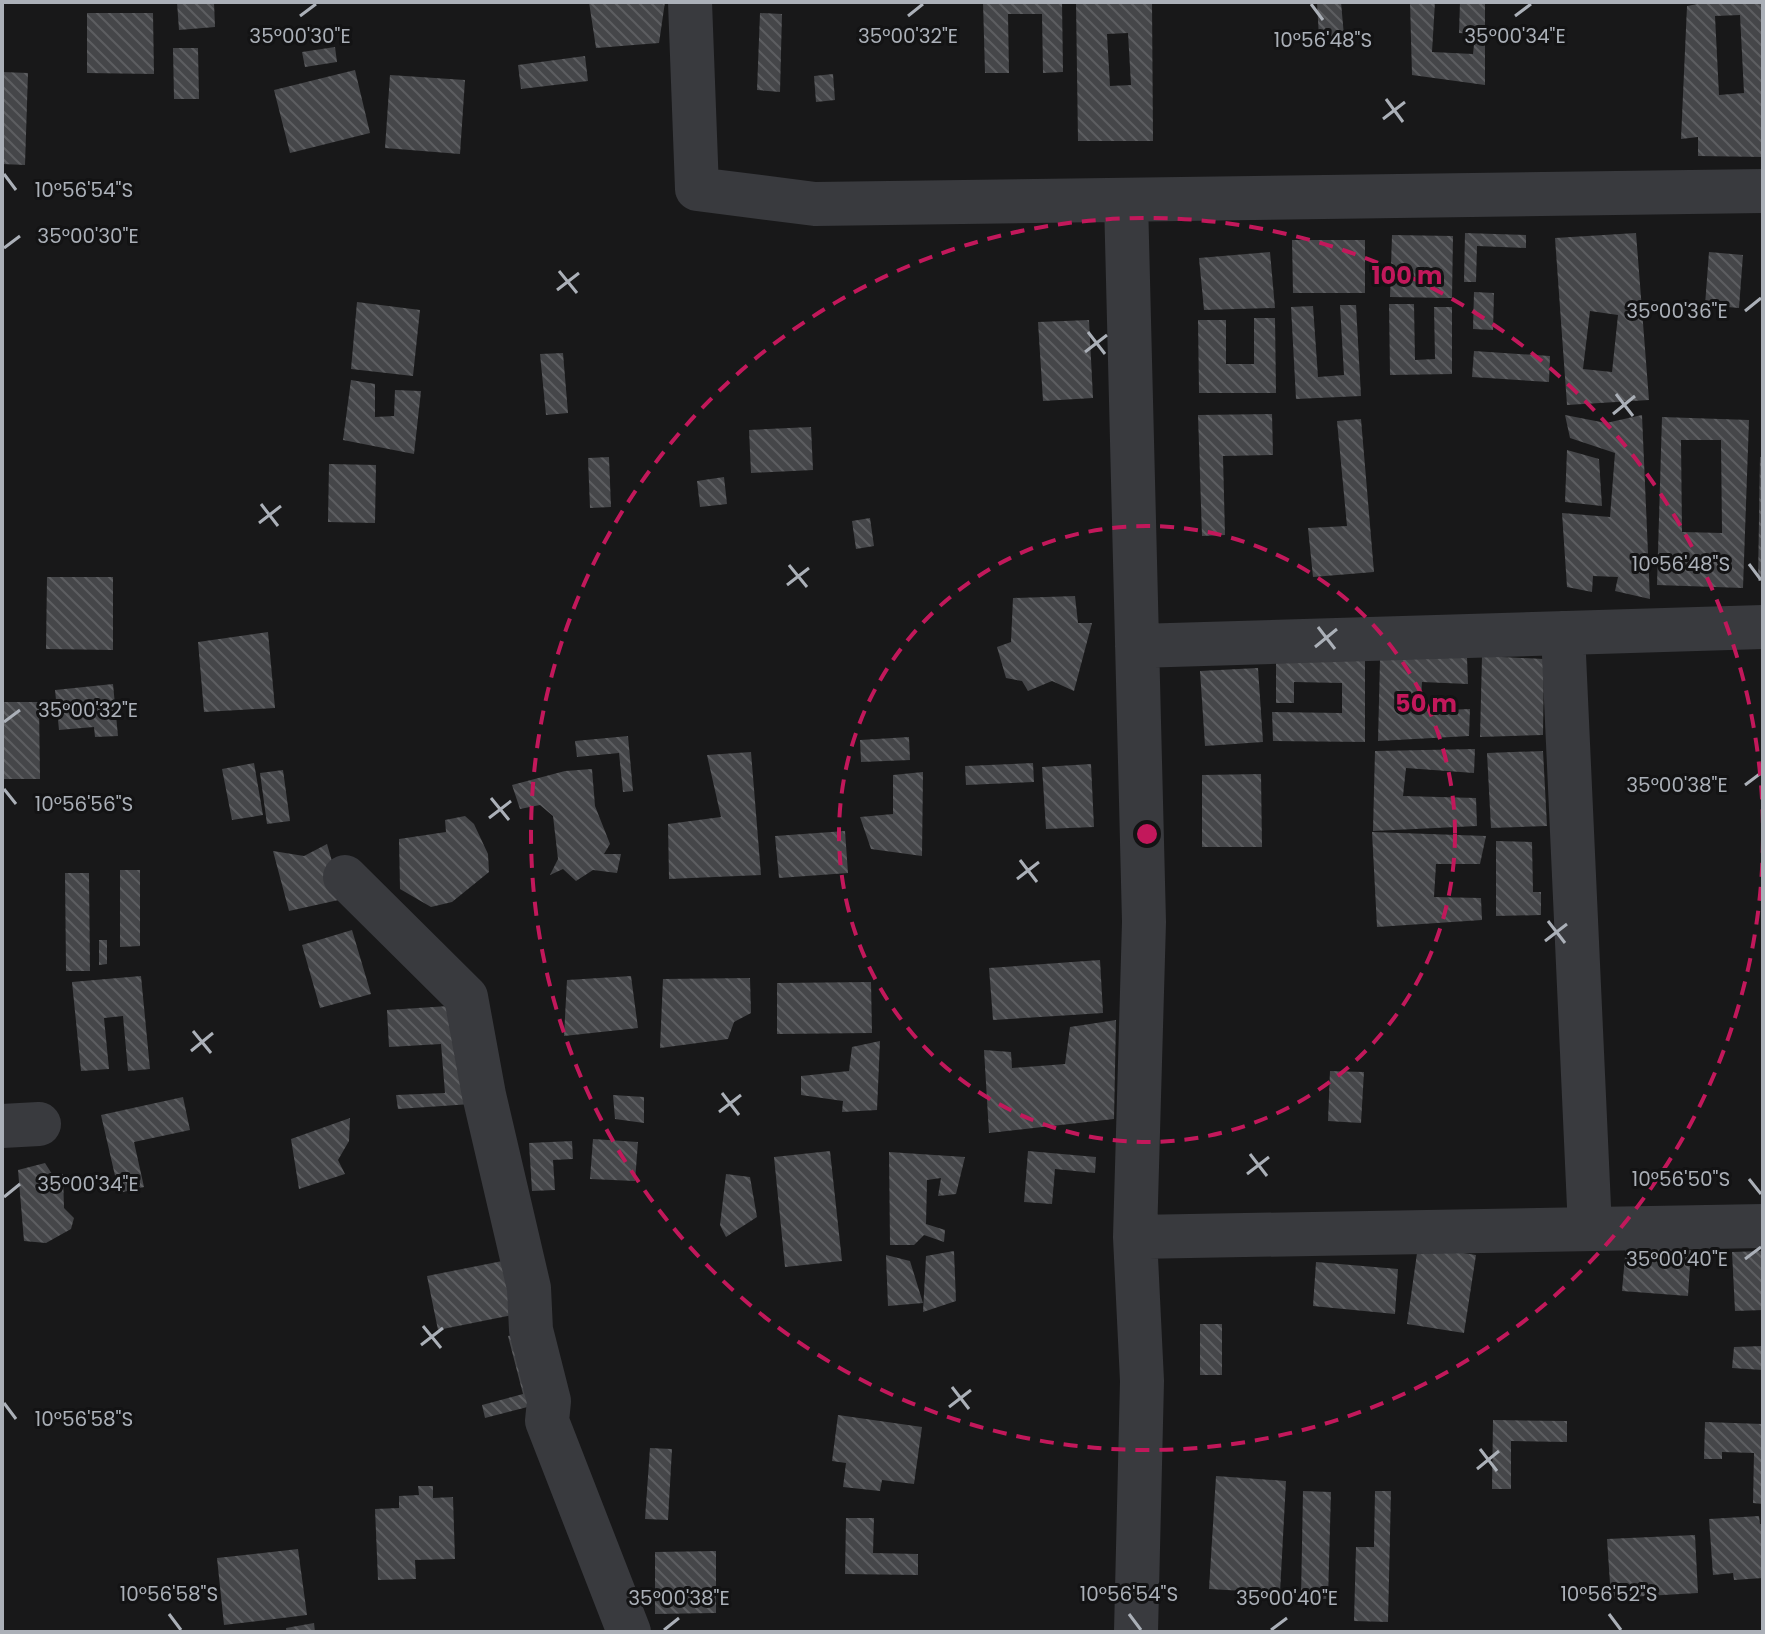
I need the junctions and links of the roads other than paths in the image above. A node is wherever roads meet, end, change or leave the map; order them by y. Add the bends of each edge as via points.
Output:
1 (690, 2) edge
2 (1763, 191) edge
3 (1126, 200) junction
4 (1763, 627) edge
5 (1563, 633) junction
6 (1137, 646) junction
7 (345, 877) dead end
8 (1763, 1226) edge
9 (1590, 1229) junction
10 (1135, 1237) junction
11 (629, 1632) edge
12 (1136, 1632) edge

1 - 3 street via 697,189 815,204
2 - 3 street
3 - 6 street
4 - 5 street
5 - 6 street
5 - 9 street
6 - 10 street via 1144,922
7 - 11 street via 466,997 529,1288 531,1330 549,1401 547,1421
8 - 9 street
9 - 10 street
10 - 12 street via 1142,1381

